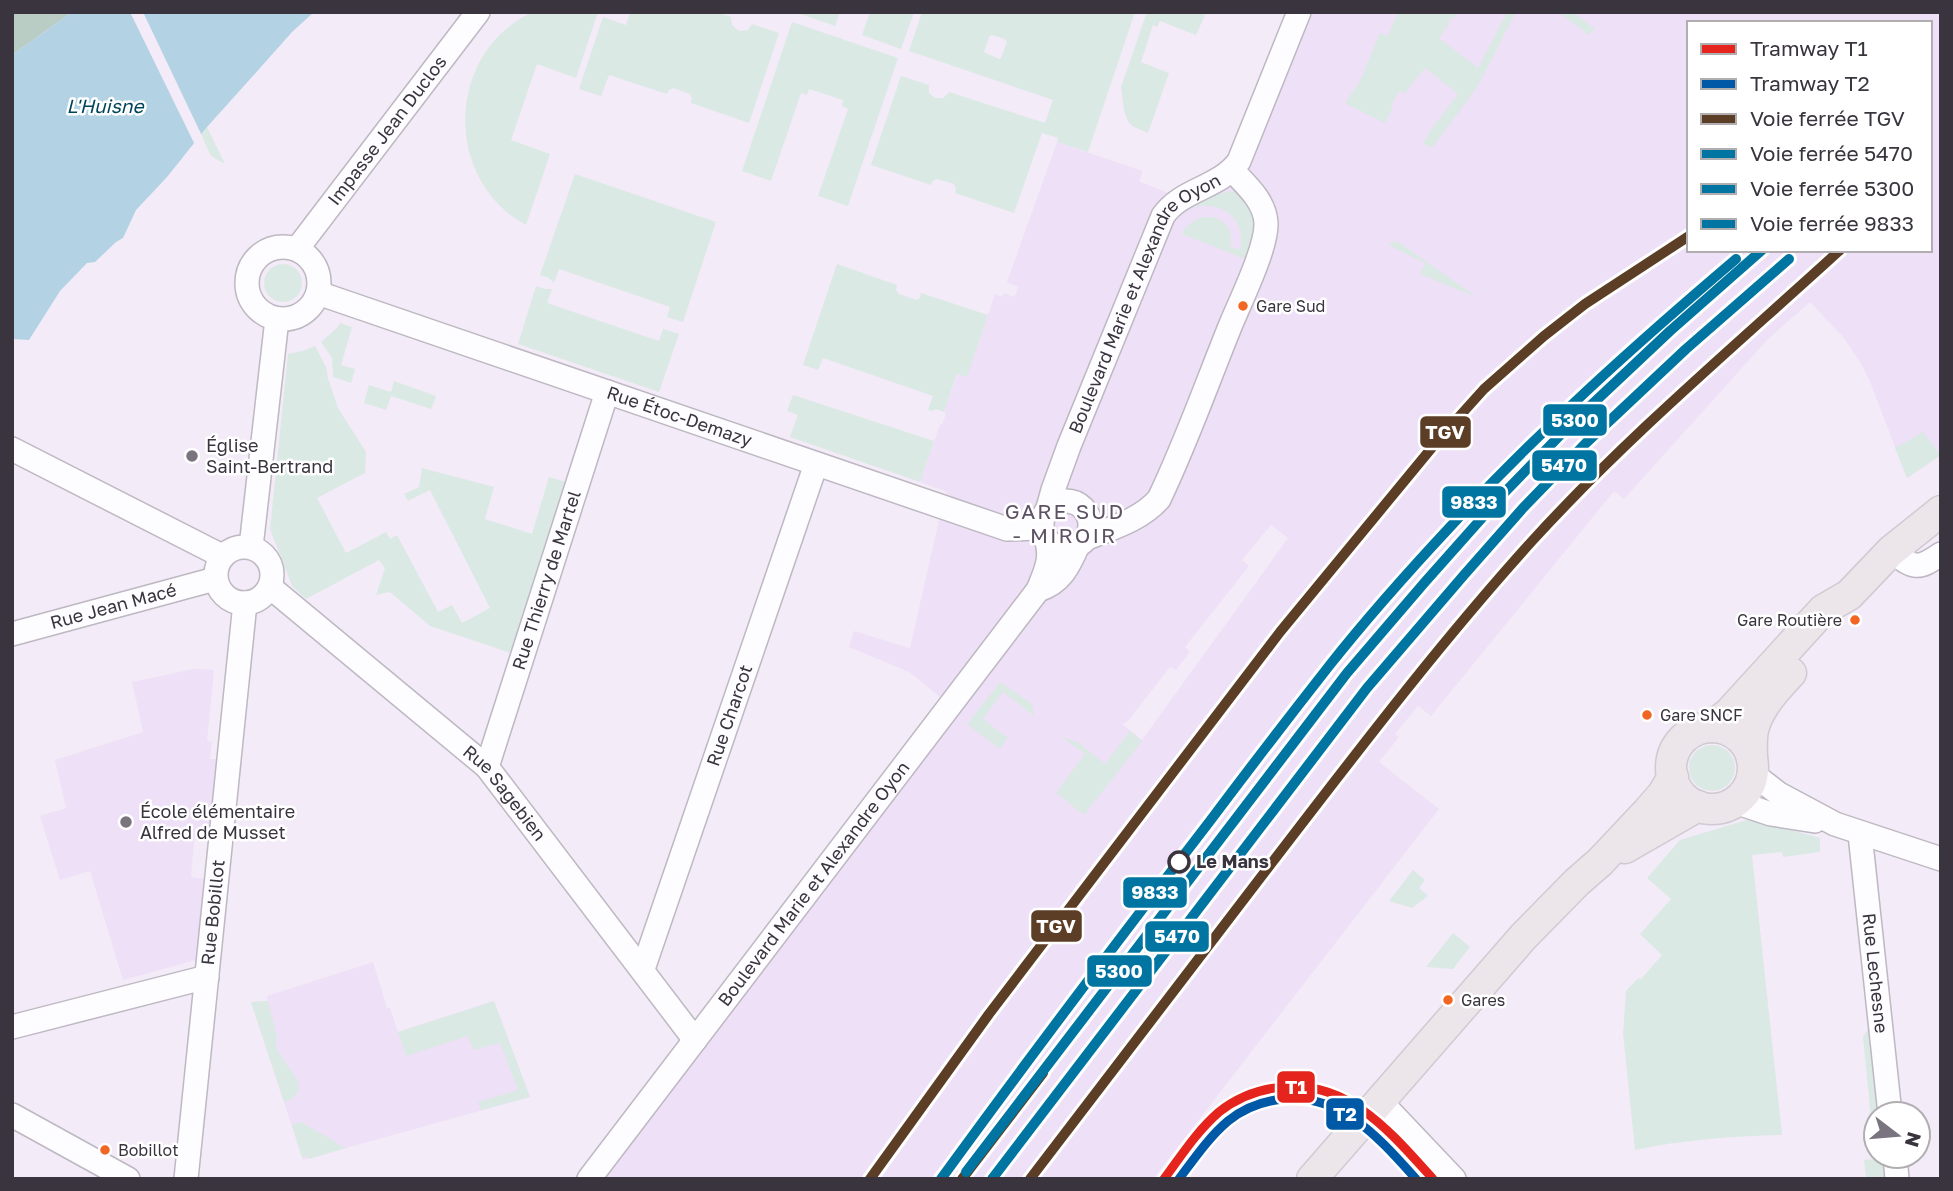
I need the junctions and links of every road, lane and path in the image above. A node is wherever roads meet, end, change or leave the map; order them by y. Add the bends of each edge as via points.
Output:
1 (478, 12) edge
2 (1299, 12) edge
3 (1232, 170) junction
4 (297, 249) junction
5 (318, 293) junction
6 (277, 319) junction
7 (607, 392) junction
8 (1069, 446) junction
9 (12, 449) edge
10 (816, 464) junction
11 (1086, 511) junction
12 (1941, 511) edge
13 (1045, 525) junction
14 (1081, 542) junction
15 (251, 547) junction
16 (1891, 551) junction
17 (1941, 554) edge
18 (222, 556) junction
19 (215, 579) junction
20 (270, 587) junction
21 (1038, 590) junction
22 (1849, 595) junction
23 (245, 603) junction
24 (12, 634) edge
25 (1711, 727) junction
26 (1753, 766) junction
27 (487, 767) junction
28 (1673, 777) junction
29 (1735, 802) junction
30 (1698, 806) junction
31 (1835, 824) junction
32 (1860, 834) junction
33 (1941, 859) edge
34 (1600, 862) junction
35 (643, 969) junction
36 (207, 977) junction
37 (12, 1027) edge
38 (695, 1040) junction
39 (1888, 1100) edge
40 (1380, 1101) junction
41 (12, 1115) edge
42 (128, 1179) edge
43 (186, 1179) edge
44 (589, 1179) edge
45 (1312, 1179) edge
46 (1454, 1179) edge

1 - 4 street, Impasse Jean Duclos
2 - 3 street, Boulevard Marie et Alexandre Oyon
3 - 8 street, Boulevard Marie et Alexandre Oyon via 1176,203 1163,216
3 - 14 street, Boulevard Marie et Alexandre Oyon via 1258,198 1266,221 1250,278 1159,499 1131,519
4 - 5 street via 316,267
4 - 6 street via 270,248 255,259 247,274 250,300
5 - 6 street via 299,316
5 - 7 street, Rue Étoc-Demazy
6 - 15 street
7 - 10 street, Rue Étoc-Demazy
7 - 27 street, Rue Thierry de Martel
8 - 11 street, Boulevard Marie et Alexandre Oyon via 1074,486
8 - 13 street, Boulevard Marie et Alexandre Oyon
9 - 18 street
10 - 13 street, Rue Étoc-Demazy via 1007,529
10 - 35 street, Rue Charcot
11 - 13 street via 1075,502 1058,502
11 - 14 street via 1089,528
12 - 16 main road
13 - 14 street via 1054,546 1074,548
13 - 21 street, Boulevard Marie et Alexandre Oyon via 1049,557
14 - 21 street, Boulevard Marie et Alexandre Oyon via 1062,576
15 - 18 street via 238,547
15 - 20 street via 262,553 272,568
16 - 17 street via 1915,566
16 - 22 main road
18 - 19 street
19 - 23 street via 225,596
19 - 24 street, Rue Jean Macé
20 - 23 street via 260,598
20 - 27 street, Rue Sagebien
21 - 38 street, Boulevard Marie et Alexandre Oyon
22 - 25 main road via 1824,610
22 - 26 main road via 1838,619 1763,708 1754,729
23 - 36 street, Rue Bobillot
25 - 26 main road via 1737,735 1749,750
25 - 28 main road via 1692,732 1680,743 1673,759
26 - 29 main road via 1747,790
26 - 31 street via 1779,794
27 - 35 street, Rue Sagebien
28 - 30 main road via 1684,797
28 - 34 main road
29 - 30 main road via 1720,808
29 - 31 street via 1771,814
30 - 34 main road
31 - 32 street
32 - 33 street
32 - 39 street, Rue Lechesne
34 - 40 main road via 1540,918
35 - 38 street, Rue Sagebien
36 - 37 street
36 - 43 street, Rue Bobillot
38 - 44 street, Boulevard Marie et Alexandre Oyon
40 - 45 main road
40 - 46 street
41 - 42 street

